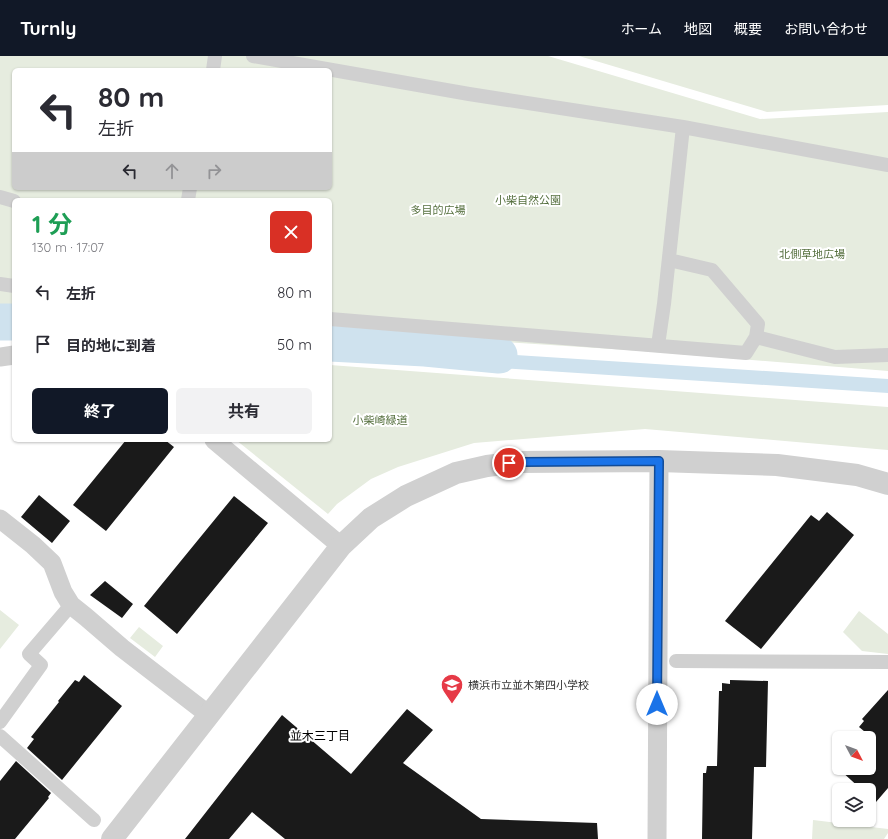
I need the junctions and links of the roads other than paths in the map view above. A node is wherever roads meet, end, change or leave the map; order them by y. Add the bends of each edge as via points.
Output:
1 (216, 56) edge
2 (253, 56) edge
3 (213, 68) edge
4 (322, 68) edge
5 (332, 70) edge
6 (683, 127) junction
7 (888, 165) edge
8 (0, 197) edge
9 (12, 201) edge
10 (669, 260) junction
11 (0, 284) edge
12 (12, 286) edge
13 (332, 319) edge
14 (756, 337) junction
15 (658, 345) junction
16 (12, 354) edge
17 (888, 355) edge
18 (0, 356) edge
19 (216, 442) edge
20 (659, 461) junction
21 (888, 484) edge
22 (0, 519) edge
23 (341, 546) junction
24 (70, 605) junction
25 (676, 660) dead end
26 (888, 662) edge
27 (209, 715) junction
28 (0, 722) edge
29 (0, 736) edge
30 (94, 820) dead end
31 (112, 839) edge
32 (657, 839) edge

1 - 3 street
2 - 4 street
5 - 6 street
6 - 7 street
6 - 10 street
8 - 9 street
10 - 14 street via 712,270 758,324
10 - 15 street
11 - 12 street
13 - 15 street
14 - 15 street via 746,353
14 - 17 street via 835,357
16 - 18 street
19 - 23 street
20 - 21 street via 777,466 857,475
20 - 23 street via 520,462 456,473 406,496 371,518
20 - 32 street
22 - 24 street via 52,563
23 - 27 street
24 - 27 street
24 - 28 street via 29,654 41,665
25 - 26 street
27 - 31 street
29 - 30 street

